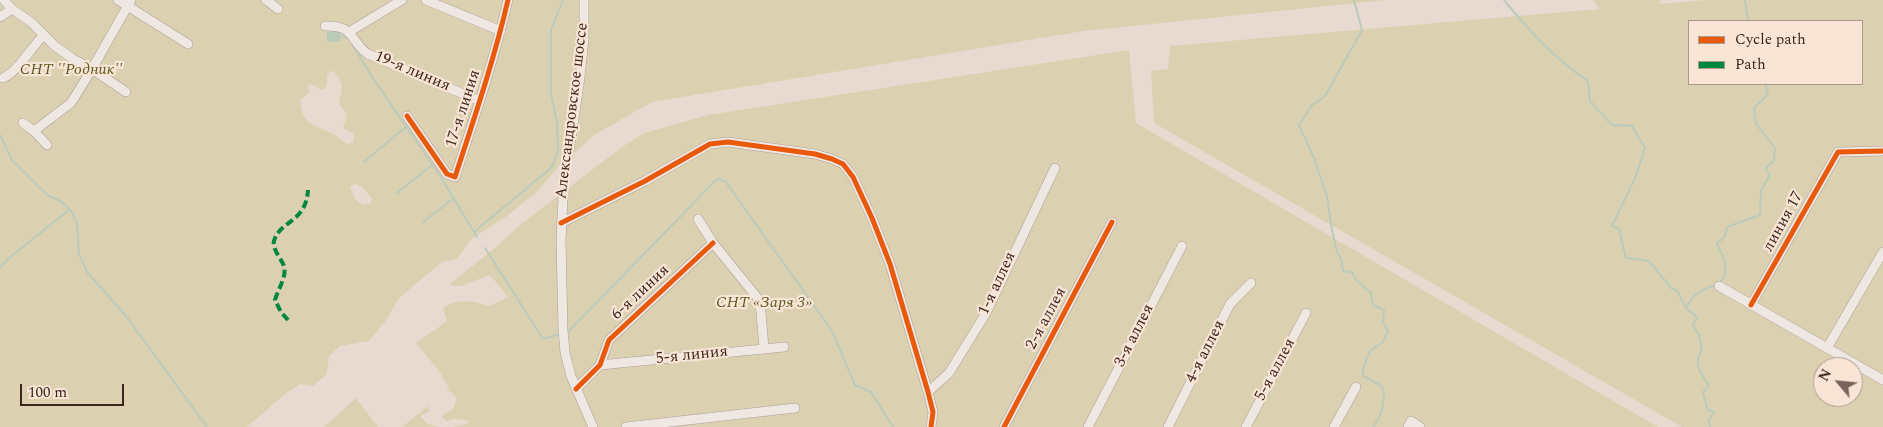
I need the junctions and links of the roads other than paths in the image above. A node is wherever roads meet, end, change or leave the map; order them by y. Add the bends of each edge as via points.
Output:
1 (4, 0) edge
2 (118, 0) edge
3 (266, 0) edge
4 (402, 0) edge
5 (426, 0) edge
6 (508, 0) edge
7 (584, 0) edge
8 (129, 3) edge
9 (12, 9) junction
10 (278, 9) dead end
11 (0, 17) edge
12 (325, 26) dead end
13 (500, 31) junction
14 (350, 32) junction
15 (44, 35) junction
16 (188, 44) dead end
17 (92, 69) junction
18 (3, 78) dead end
19 (126, 92) dead end
20 (480, 101) junction
21 (407, 116) dead end
22 (23, 123) dead end
23 (34, 131) junction
24 (47, 145) dead end
25 (1883, 151) edge
26 (1055, 168) dead end
27 (698, 219) dead end
28 (1112, 222) dead end
29 (561, 223) junction
30 (713, 243) junction
31 (1182, 246) dead end
32 (1883, 252) edge
33 (1251, 283) dead end
34 (1719, 286) dead end
35 (1752, 305) junction
36 (1306, 313) dead end
37 (784, 346) dead end
38 (764, 348) junction
39 (1827, 348) junction
40 (600, 366) junction
41 (1883, 380) edge
42 (1356, 387) dead end
43 (576, 389) junction
44 (928, 392) junction
45 (795, 408) dead end
46 (593, 427) edge
47 (626, 427) edge
48 (931, 427) edge
49 (1004, 427) edge
50 (1088, 427) edge
51 (1168, 427) edge
52 (1246, 427) edge
53 (1334, 427) edge
54 (1408, 427) edge
55 (1420, 427) edge

1 - 9 street
2 - 8 street
3 - 10 street
4 - 14 street
5 - 13 street
6 - 13 street, 17-я линия
7 - 29 street, Александровское шоссе via 584,39 564,176
8 - 16 street
8 - 17 street
9 - 11 street
9 - 15 street
12 - 14 street
13 - 20 street, 17-я линия
14 - 20 street, 19-я линия via 361,50 368,54
15 - 17 street via 73,59
15 - 18 street via 12,74
17 - 19 street
17 - 23 street via 71,102
20 - 21 street, 17-я линия via 455,180 447,174
22 - 23 street
23 - 24 street
25 - 35 street, линия 17 via 1838,152
26 - 44 street, 1-я аллея via 986,313 949,373
27 - 30 street
28 - 49 street, 2-я аллея
29 - 43 street, Александровское шоссе via 563,334
29 - 44 street via 710,144 728,142 815,154 843,164 853,177 890,264
30 - 38 street via 760,301
30 - 40 street, 6-я линия via 609,340
31 - 50 street, 3-я аллея
32 - 39 street
33 - 51 street, 4-я аллея via 1230,304
34 - 35 street
35 - 39 street
36 - 52 street, 5-я аллея
37 - 38 street, 5-я линия
38 - 40 street, 5-я линия
39 - 41 street
40 - 43 street, 6-я линия
42 - 53 street
43 - 46 street, Александровское шоссе
44 - 48 street via 933,412
45 - 47 street
54 - 55 street via 1411,421

